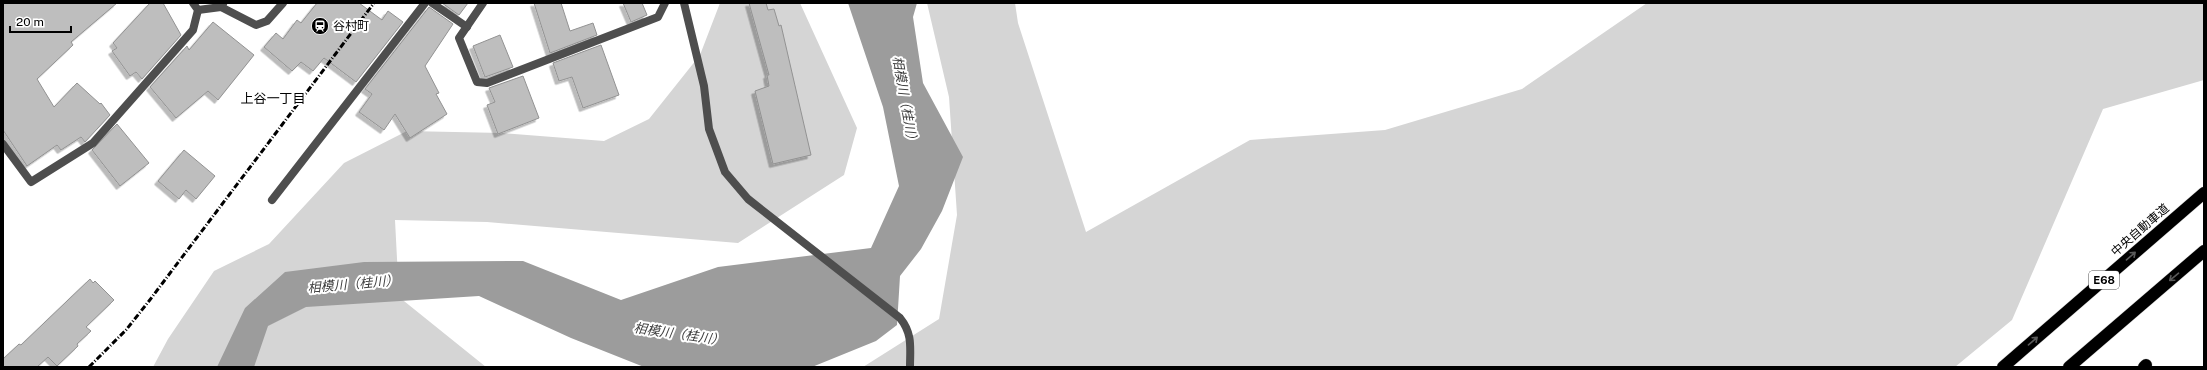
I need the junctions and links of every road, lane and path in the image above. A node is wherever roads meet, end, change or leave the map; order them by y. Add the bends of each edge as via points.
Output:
1 (193, 3) edge
2 (283, 3) edge
3 (425, 3) edge
4 (432, 3) edge
5 (483, 3) edge
6 (665, 3) edge
7 (684, 3) edge
8 (223, 5) edge
9 (198, 10) junction
10 (467, 27) junction
11 (3, 144) edge
12 (2204, 193) edge
13 (272, 200) dead end
14 (2204, 251) edge
15 (910, 367) edge
16 (2003, 367) edge
17 (2069, 367) edge

1 - 9 street
2 - 8 street via 267,21 256,25
3 - 13 street
4 - 10 street
5 - 10 street
6 - 10 street via 658,17 487,83 477,82 460,38
7 - 15 street via 704,86 709,129 725,172 748,199 900,318 908,327 910,334
8 - 9 street
9 - 11 street via 193,30 92,143 31,182
16 -> 12 highway, 中央自動車道 / E68
14 -> 17 highway

